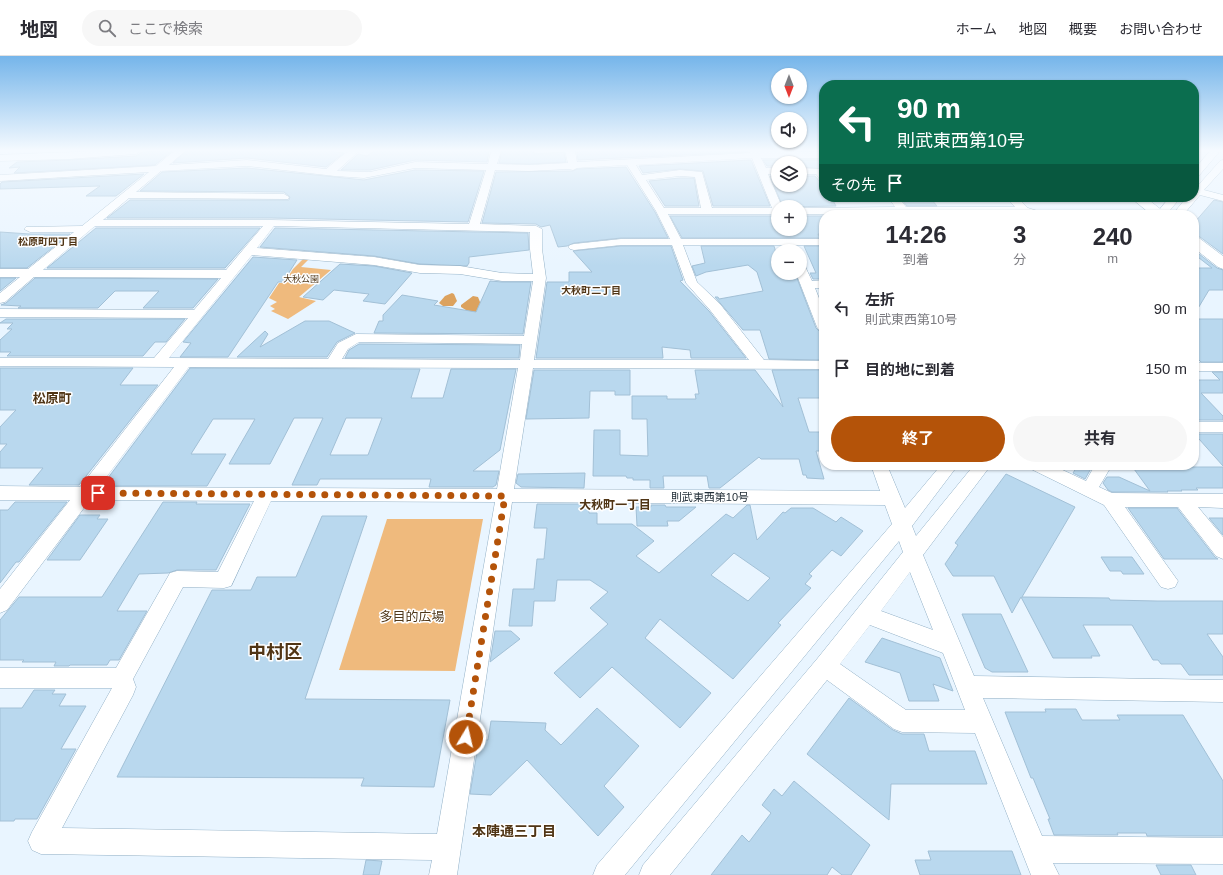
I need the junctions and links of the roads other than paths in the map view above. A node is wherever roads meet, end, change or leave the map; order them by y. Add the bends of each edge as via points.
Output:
1 (133, 189) edge
2 (485, 189) edge
3 (647, 189) edge
4 (702, 189) edge
5 (769, 189) edge
6 (126, 195) junction
7 (1199, 195) edge
8 (1223, 198) edge
9 (774, 200) edge
10 (1016, 202) edge
11 (1143, 202) edge
12 (1172, 202) edge
13 (1189, 202) edge
14 (661, 210) junction
15 (771, 210) edge
16 (1024, 210) edge
17 (1154, 210) edge
18 (1164, 210) edge
19 (1182, 210) edge
20 (707, 211) junction
21 (807, 211) edge
22 (819, 211) edge
23 (270, 217) junction
24 (89, 226) junction
25 (474, 227) junction
26 (30, 229) dead end
27 (676, 242) junction
28 (819, 243) edge
29 (807, 245) edge
30 (1199, 245) edge
31 (771, 246) edge
32 (574, 247) dead end
33 (248, 251) junction
34 (1223, 264) edge
35 (0, 273) edge
36 (30, 274) junction
37 (230, 274) junction
38 (540, 278) junction
39 (805, 280) edge
40 (819, 284) edge
41 (807, 285) junction
42 (0, 298) edge
43 (0, 313) edge
44 (198, 314) junction
45 (819, 315) edge
46 (531, 340) junction
47 (0, 362) edge
48 (159, 362) junction
49 (185, 362) junction
50 (332, 363) junction
51 (526, 364) junction
52 (760, 365) junction
53 (819, 365) edge
54 (1199, 367) edge
55 (1223, 367) edge
56 (1199, 427) edge
57 (1223, 427) edge
58 (880, 470) edge
59 (946, 470) edge
60 (979, 470) edge
61 (1047, 470) edge
62 (1101, 470) edge
63 (1089, 490) junction
64 (0, 493) edge
65 (85, 493) junction
66 (266, 494) junction
67 (505, 496) junction
68 (891, 498) junction
69 (1110, 500) junction
70 (1182, 501) junction
71 (1223, 501) edge
72 (902, 525) junction
73 (1223, 551) edge
74 (913, 553) junction
75 (1168, 581) dead end
76 (0, 604) edge
77 (865, 614) junction
78 (950, 646) junction
79 (825, 666) junction
80 (0, 678) edge
81 (122, 678) junction
82 (968, 687) junction
83 (1223, 691) edge
84 (982, 722) junction
85 (448, 847) junction
86 (1035, 849) junction
87 (1223, 851) edge
88 (443, 875) edge
89 (607, 875) edge
90 (653, 875) edge
91 (1045, 875) edge

1 - 6 street
2 - 25 street
3 - 14 street
4 - 20 street
5 - 9 street
6 - 23 street via 284,197
6 - 24 street
7 - 8 street
10 - 16 street
11 - 17 main road
12 - 18 street
13 - 19 street
14 - 20 street
14 - 27 street
15 - 20 street
21 - 22 street
23 - 24 street
23 - 25 street
23 - 33 street
24 - 26 street
24 - 36 street
25 - 38 street via 536,229
27 - 31 street
27 - 32 street via 621,242
27 - 52 street via 692,283 714,306
28 - 29 street
30 - 34 main road
33 - 37 street
33 - 38 street via 374,261 502,277
35 - 36 street
36 - 37 street
36 - 42 street
37 - 44 street
38 - 46 street
39 - 41 street
40 - 41 street
41 - 45 street
43 - 44 street
44 - 48 street
46 - 50 street via 356,338 343,346
46 - 51 street
47 - 48 street
48 - 49 street
49 - 50 street
49 - 65 street
50 - 51 street
51 - 52 street
51 - 67 street
52 - 53 street
54 - 55 street
56 - 57 street
58 - 68 street
59 - 72 street
60 - 74 street
61 - 63 street
62 - 63 street
63 - 69 street
64 - 65 street, 則武東西第10号
65 - 66 street, 則武東西第10号
65 - 76 street
66 - 67 street, 則武東西第10号
66 - 81 street via 224,580 177,579
67 - 68 street, 則武東西第10号
67 - 85 street
68 - 72 street
69 - 70 street
69 - 75 street
70 - 71 street
70 - 73 street
72 - 74 street
72 - 89 street
74 - 77 street
74 - 78 street
77 - 78 street
77 - 79 street
78 - 82 street
79 - 84 street via 902,721
79 - 90 street
80 - 81 street
81 - 85 street via 125,687 41,841
82 - 83 street
82 - 84 street
84 - 86 street
85 - 88 street
86 - 87 street
86 - 91 street

